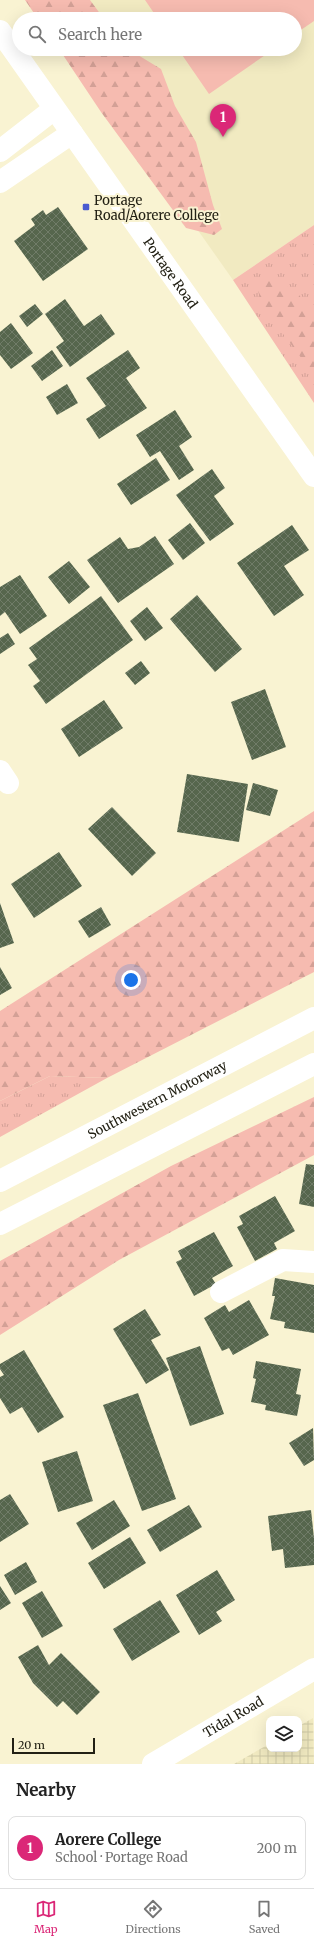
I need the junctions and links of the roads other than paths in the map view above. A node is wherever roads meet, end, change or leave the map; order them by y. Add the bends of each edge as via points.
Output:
1 (0, 32) edge
2 (12, 49) edge
3 (17, 56) edge
4 (54, 109) junction
5 (72, 133) junction
6 (0, 151) edge
7 (0, 182) edge
8 (314, 476) edge
9 (314, 1018) edge
10 (314, 1064) edge
11 (0, 1181) edge
12 (0, 1224) edge
13 (314, 1262) edge
14 (221, 1292) dead end
15 (314, 1669) edge
16 (153, 1764) edge

1 - 2 main road, Portage Road
3 - 4 main road, Portage Road
4 - 5 main road, Portage Road
4 - 6 main road
5 - 7 main road
5 - 8 main road, Portage Road
9 - 11 main road, Southwestern Motorway
10 - 12 main road
13 - 14 main road via 283,1260
15 - 16 main road, Tidal Road

